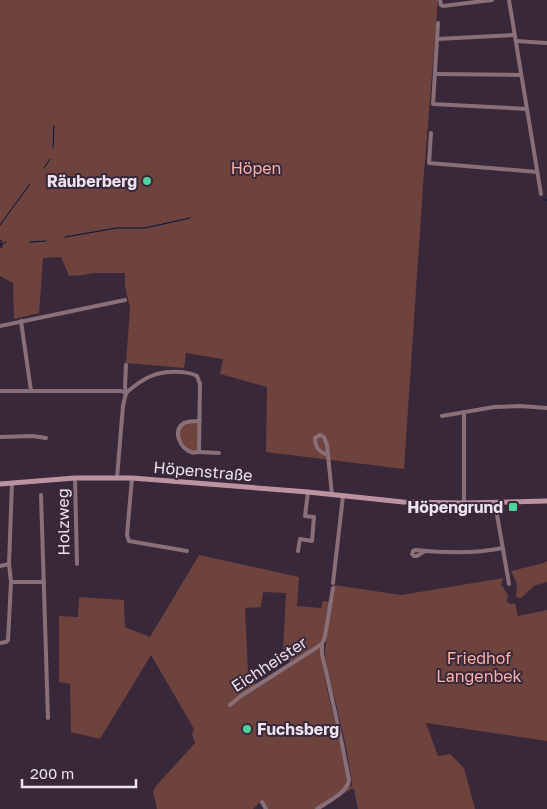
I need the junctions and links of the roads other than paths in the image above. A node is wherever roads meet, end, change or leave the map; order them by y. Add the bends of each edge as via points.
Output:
1 (492, 0) edge
2 (509, 0) edge
3 (441, 2) edge
4 (438, 23) dead end
5 (514, 34) junction
6 (437, 40) junction
7 (516, 42) junction
8 (547, 43) edge
9 (435, 74) junction
10 (521, 75) junction
11 (527, 109) junction
12 (431, 133) dead end
13 (537, 172) junction
14 (541, 194) dead end
15 (125, 300) dead end
16 (21, 321) junction
17 (0, 326) edge
18 (126, 365) dead end
19 (0, 391) edge
20 (31, 391) junction
21 (126, 393) junction
22 (547, 408) edge
23 (464, 412) junction
24 (442, 416) dead end
25 (200, 421) junction
26 (0, 436) edge
27 (46, 438) dead end
28 (199, 452) junction
29 (219, 453) dead end
30 (328, 455) junction
31 (75, 478) junction
32 (117, 478) junction
33 (132, 478) junction
34 (12, 483) junction
35 (0, 484) edge
36 (308, 492) junction
37 (41, 495) dead end
38 (332, 495) junction
39 (343, 496) junction
40 (547, 501) edge
41 (464, 503) junction
42 (495, 503) junction
43 (503, 548) junction
44 (187, 550) dead end
45 (298, 551) dead end
46 (425, 551) dead end
47 (9, 564) junction
48 (77, 564) dead end
49 (0, 566) edge
50 (11, 582) junction
51 (44, 582) junction
52 (509, 584) dead end
53 (0, 643) edge
54 (322, 644) junction
55 (230, 705) dead end
56 (48, 718) dead end
57 (262, 802) dead end
58 (266, 809) edge
59 (317, 809) edge

1 - 3 street via 444,6
2 - 5 street
4 - 6 street
5 - 6 street
5 - 7 street
6 - 9 street
7 - 8 street
7 - 10 street
9 - 10 street
9 - 11 street via 433,104
10 - 11 street
11 - 13 street
12 - 13 street via 429,163
13 - 14 street
15 - 16 street
16 - 17 street
16 - 20 street
18 - 21 street
19 - 20 street
20 - 21 street
21 - 25 street via 156,374 171,371 193,373 200,384
21 - 32 street
22 - 23 street via 494,407
23 - 24 street
23 - 41 street
25 - 28 street
25 - 28 street via 184,423 178,431 178,439 185,448
26 - 27 street
28 - 29 street
30 - 30 street via 326,440 320,435 315,442 318,449
30 - 38 street
31 - 32 main road, Höpenstraße
31 - 34 main road, Höpenstraße
31 - 48 street, Holzweg
32 - 33 main road, Höpenstraße
33 - 36 main road, Höpenstraße
33 - 44 street via 129,541
34 - 35 main road, Höpenstraße
34 - 47 street
36 - 38 main road, Höpenstraße
36 - 45 street via 305,516 314,517 312,541 300,539
37 - 51 street
38 - 39 main road, Höpenstraße
39 - 41 main road, Höpenstraße via 403,502
39 - 54 street via 333,586
40 - 42 main road, Höpenstraße
41 - 42 main road, Höpenstraße
42 - 43 street
43 - 46 street via 472,552
43 - 52 street
47 - 49 street
47 - 50 street
50 - 51 street
50 - 53 street via 8,640
51 - 56 street
54 - 55 street, Eichheister
54 - 59 street via 349,780 343,791
57 - 58 street

